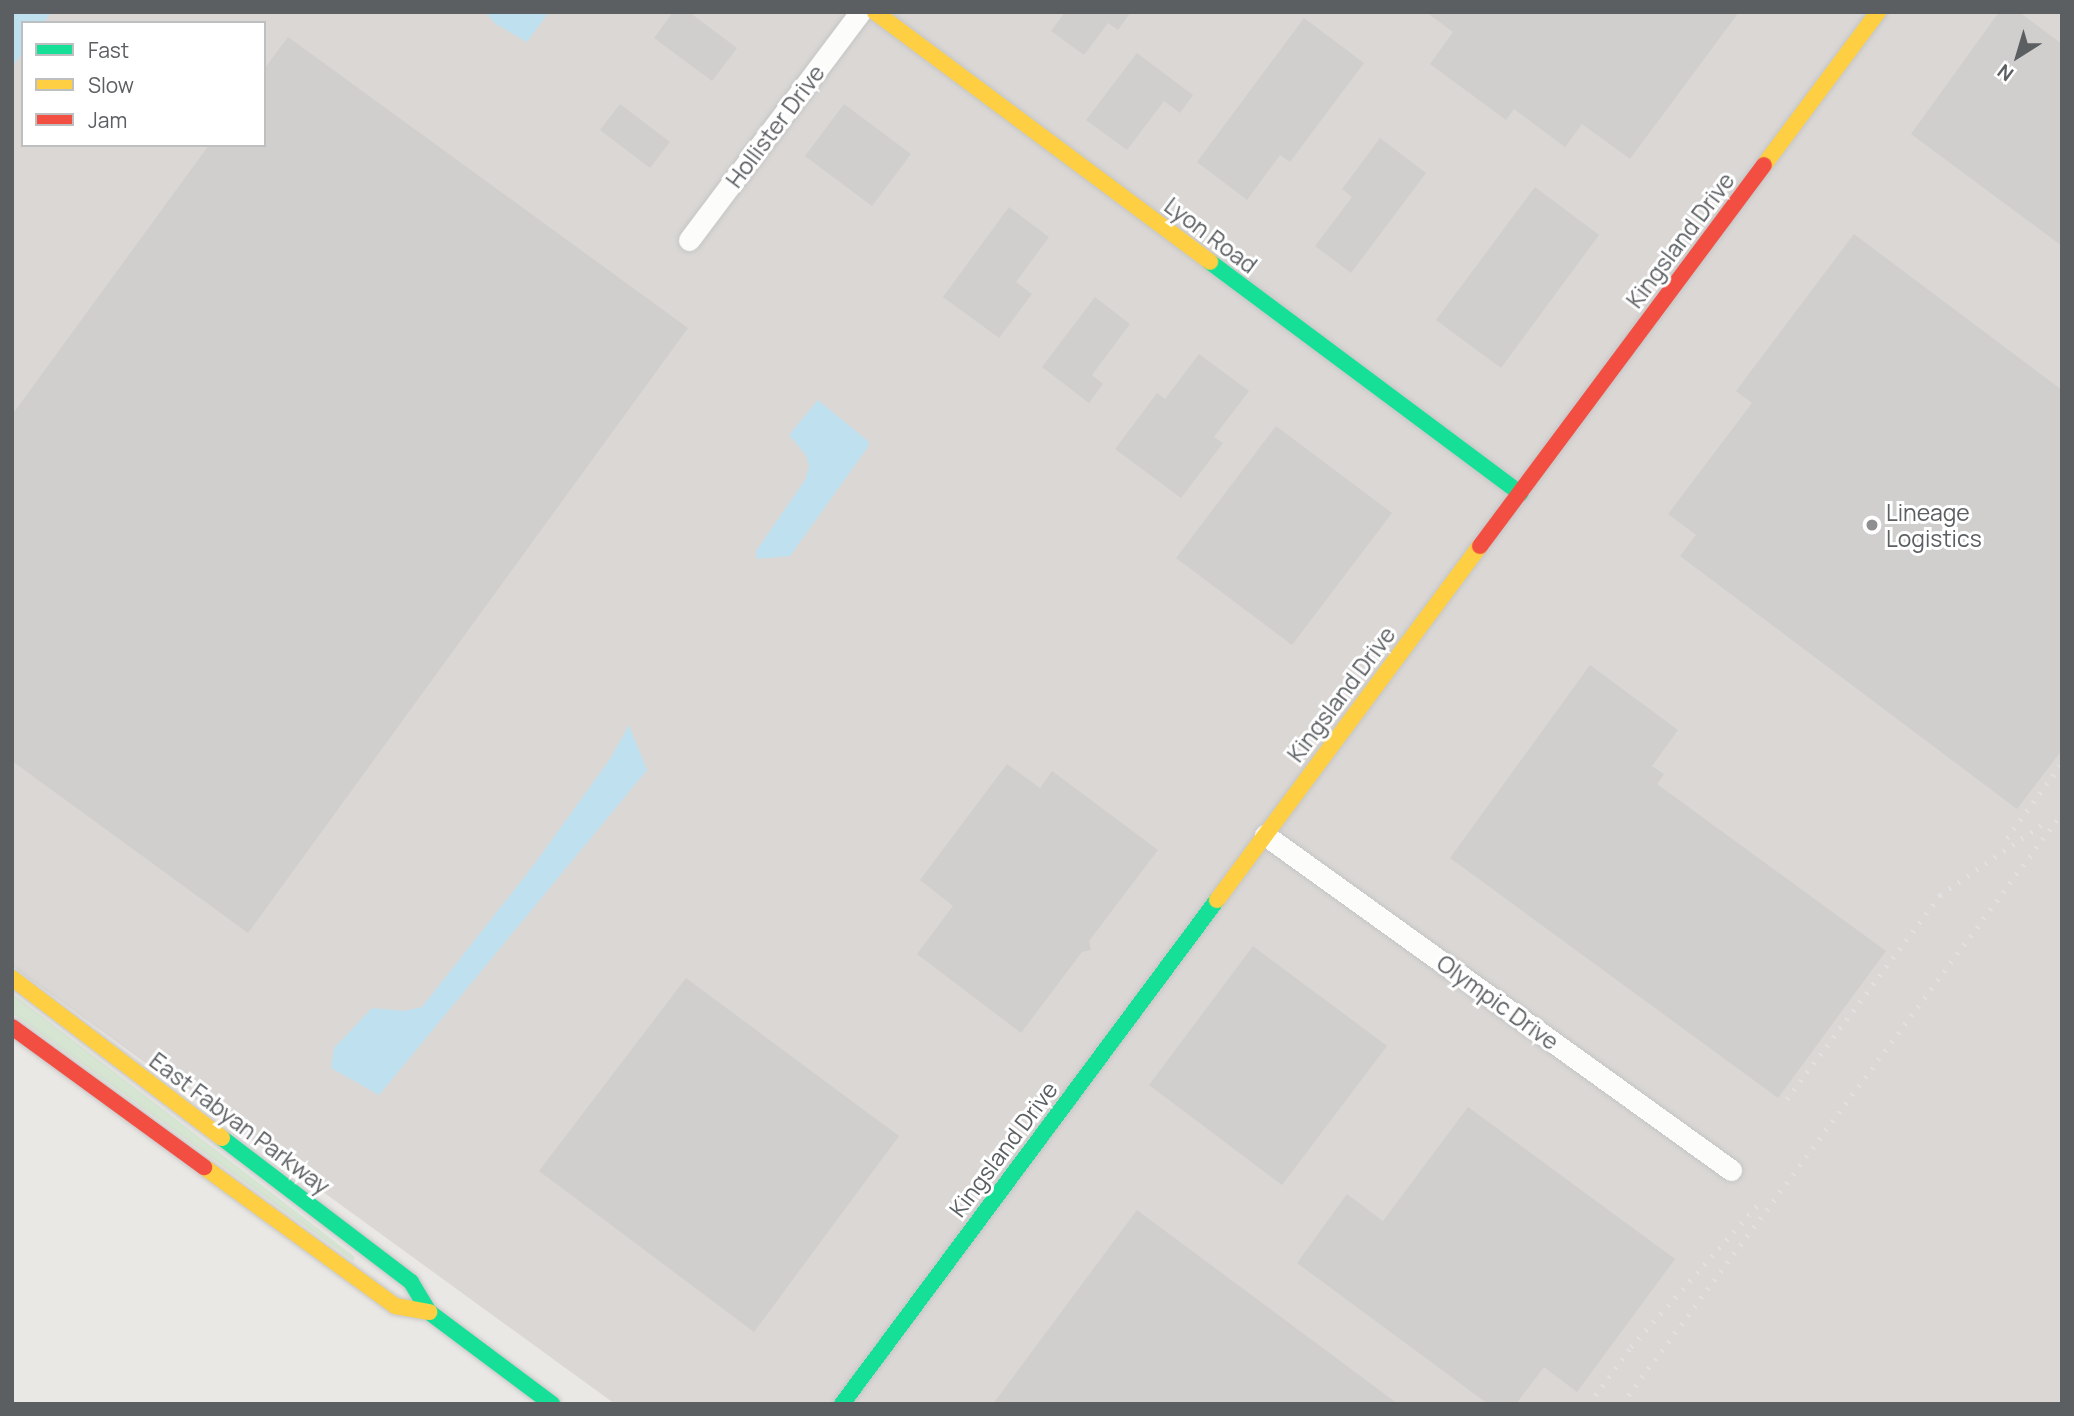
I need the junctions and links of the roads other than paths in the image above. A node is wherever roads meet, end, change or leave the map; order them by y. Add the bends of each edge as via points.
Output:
1 (860, 12) edge
2 (875, 12) edge
3 (1878, 12) edge
4 (689, 240) dead end
5 (1520, 493) junction
6 (1265, 835) junction
7 (12, 978) edge
8 (12, 1027) edge
9 (1731, 1170) dead end
10 (429, 1312) junction
11 (552, 1404) edge
12 (842, 1404) edge

1 - 4 street, Hollister Drive
2 - 5 street, Lyon Road
3 - 5 street, Kingsland Drive
5 - 6 street, Kingsland Drive
6 - 9 street, Olympic Drive
6 - 12 street, Kingsland Drive
7 - 10 street, East Fabyan Parkway via 411,1282
8 - 10 street, East Fabyan Parkway via 395,1306
10 - 11 street, East Fabyan Parkway

